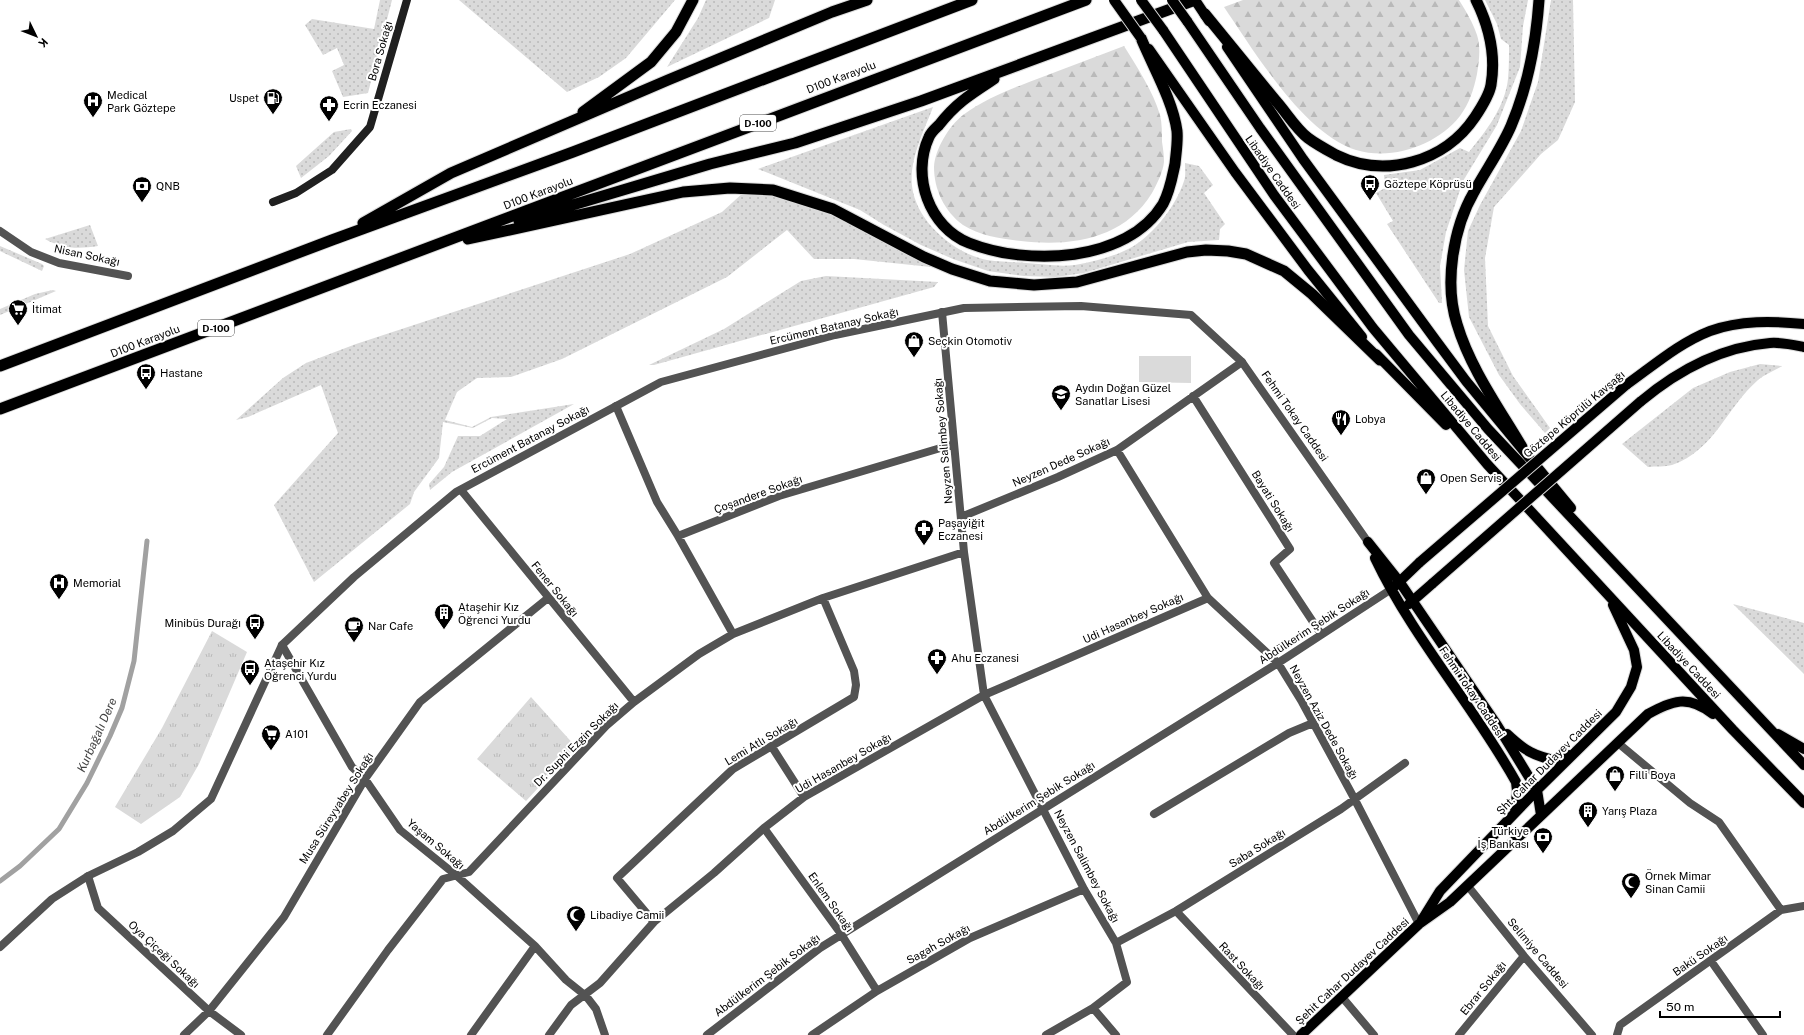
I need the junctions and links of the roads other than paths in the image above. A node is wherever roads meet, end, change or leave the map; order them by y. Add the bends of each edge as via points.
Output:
1 (406, 0) edge
2 (693, 0) edge
3 (867, 0) edge
4 (972, 0) edge
5 (1086, 0) edge
6 (1114, 0) edge
7 (1141, 0) edge
8 (1172, 0) edge
9 (1195, 0) edge
10 (1476, 0) edge
11 (1539, 0) edge
12 (1205, 14) junction
13 (1141, 38) junction
14 (1016, 66) junction
15 (565, 125) junction
16 (273, 202) dead end
17 (0, 231) edge
18 (332, 240) junction
19 (432, 247) junction
20 (128, 276) dead end
21 (942, 312) junction
22 (1804, 324) edge
23 (1804, 347) edge
24 (1380, 360) junction
25 (1242, 362) junction
26 (0, 366) edge
27 (1193, 396) junction
28 (616, 406) junction
29 (0, 409) edge
30 (954, 444) junction
31 (1522, 447) junction
32 (1117, 450) junction
33 (1486, 464) junction
34 (461, 490) junction
35 (961, 517) junction
36 (678, 536) junction
37 (1368, 542) junction
38 (964, 552) junction
39 (1618, 566) junction
40 (1399, 582) junction
41 (1390, 590) junction
42 (1609, 596) junction
43 (548, 598) junction
44 (823, 598) junction
45 (1208, 598) junction
46 (1413, 601) junction
47 (1403, 610) junction
48 (733, 634) junction
49 (1321, 634) junction
50 (282, 645) junction
51 (1278, 663) junction
52 (984, 696) junction
53 (634, 702) junction
54 (1314, 723) junction
55 (1497, 725) junction
56 (1766, 727) junction
57 (1733, 730) junction
58 (1618, 743) junction
59 (772, 747) junction
60 (1804, 749) edge
61 (1578, 750) junction
62 (1405, 763) dead end
63 (1804, 765) edge
64 (365, 778) junction
65 (1537, 790) junction
66 (804, 797) junction
67 (1354, 798) junction
68 (1804, 803) edge
69 (1043, 809) junction
70 (1515, 813) junction
71 (1154, 814) dead end
72 (1541, 815) junction
73 (764, 828) junction
74 (88, 876) junction
75 (457, 876) junction
76 (1467, 885) junction
77 (1084, 889) junction
78 (1804, 906) edge
79 (1781, 910) junction
80 (1176, 911) junction
81 (654, 922) junction
82 (1419, 924) junction
83 (841, 934) junction
84 (1116, 943) junction
85 (0, 946) edge
86 (535, 946) junction
87 (1524, 956) junction
88 (1710, 961) junction
89 (878, 991) junction
90 (586, 996) junction
91 (1342, 997) junction
92 (1093, 1008) junction
93 (209, 1011) junction
94 (184, 1035) edge
95 (241, 1035) edge
96 (327, 1035) edge
97 (471, 1035) edge
98 (549, 1035) edge
99 (605, 1035) edge
100 (707, 1035) edge
101 (812, 1035) edge
102 (1046, 1035) edge
103 (1116, 1035) edge
104 (1293, 1035) edge
105 (1301, 1035) edge
106 (1374, 1035) edge
107 (1459, 1035) edge
108 (1592, 1035) edge
109 (1617, 1035) edge
110 (1763, 1035) edge

1 - 16 main road, Bora Sokağı via 370,127 332,170 296,193
2 - 15 highway via 676,32 651,62
3 - 15 highway via 832,12
4 - 18 highway via 573,152
5 - 19 highway, D100 Karayolu / D-100
6 - 13 main road, bridge
7 - 33 main road, Libadiye Caddesi, bridge via 1274,195 1374,328
8 - 39 main road, Libadiye Caddesi, bridge via 1260,128 1409,335 1488,429
9 - 12 main road
9 - 14 highway
10 - 12 highway via 1485,18 1492,61 1490,86 1482,107 1469,127 1451,145 1425,158 1401,165 1378,167 1358,164 1336,155 1307,137
11 - 31 highway via 1531,66 1522,97 1494,159 1473,193 1458,232 1452,261 1451,290 1456,323 1469,355
12 - 31 main road via 1303,159 1466,381
13 - 14 highway via 1172,107 1177,132 1172,183 1163,204 1140,228 1109,246 1089,252 1035,256 1006,253 969,243 950,232 925,197 921,177 930,136 962,99
13 - 24 main road via 1235,172 1308,270
14 - 19 highway via 921,101 794,142 710,164
15 - 18 highway via 451,173
17 - 20 street, Nisan Sokağı via 31,252 59,263
18 - 26 highway
19 - 24 highway via 683,192 730,188 773,190 833,209 924,257 990,281 1034,285 1077,282 1186,252 1228,250 1246,254 1284,271 1312,294
19 - 29 highway, D100 Karayolu / D-100
21 - 25 street, Ercüment Batanay Sokağı via 964,308 1081,306 1191,315
21 - 28 street, Ercüment Batanay Sokağı via 835,335 661,382
21 - 30 street, Neyzen Salimbey Sokağı
22 - 40 main road, Göztepe Köprülü Kavşağı, bridge via 1746,323 1711,331 1684,344 1626,385
23 - 46 main road, bridge via 1771,342 1730,350 1702,361 1662,384
24 - 33 main road
25 - 27 street, Neyzen Dede Sokağı
25 - 37 street, Fehmi Tokay Caddesi
27 - 32 street, Neyzen Dede Sokağı
27 - 49 street, Bayati Sokağı via 1290,548 1274,563
28 - 34 street, Ercüment Batanay Sokağı
28 - 36 street via 657,502
30 - 35 street, Neyzen Salimbey Sokağı
30 - 36 street, Çoşandere Sokağı via 779,496
31 - 39 main road
32 - 35 street, Neyzen Dede Sokağı
32 - 45 street, Neyzen Aziz Dede Sokağı
33 - 42 main road, Libadiye Caddesi
34 - 43 street, Fener Sokağı
34 - 50 street, Ercüment Batanay Sokağı via 354,577
35 - 38 street, Neyzen Salimbey Sokağı
36 - 48 street
37 - 40 main road, Fehmi Tokay Caddesi
37 - 41 main road, Fehmi Tokay Caddesi
38 - 44 street, Dr. Suphi Ezgin Sokağı
38 - 52 street, Neyzen Salimbey Sokağı
39 - 56 main road, Libadiye Caddesi
40 - 41 main road, Göztepe Köprülü Kavşağı
40 - 46 main road, Fehmi Tokay Caddesi
41 - 47 main road, Fehmi Tokay Caddesi
41 - 49 street, Abdülkerim Şebik Sokağı
42 - 57 main road, Libadiye Caddesi
42 - 61 main road, Şht. Cahar Dudayev Caddesi via 1634,650 1637,667 1631,687 1616,712
43 - 53 street, Fener Sokağı
43 - 64 street, Musa Süreyyabey Sokağı via 420,702
44 - 48 street, Dr. Suphi Ezgin Sokağı
44 - 59 street, Lemi Atlı Sokağı via 854,671 854,697
45 - 51 street, Neyzen Aziz Dede Sokağı
45 - 52 street, Udi Hasanbey Sokağı
46 - 47 main road
46 - 55 main road, Fehmi Tokay Caddesi
47 - 70 main road, Fehmi Tokay Caddesi via 1516,782
48 - 53 street, Dr. Suphi Ezgin Sokağı via 699,654
49 - 51 street, Abdülkerim Şebik Sokağı
50 - 64 street, Yaşam Sokağı via 352,767
50 - 74 street, Ercüment Batanay Sokağı via 210,799 173,831 138,852
51 - 54 street, Neyzen Aziz Dede Sokağı
51 - 69 street, Abdülkerim Şebik Sokağı
52 - 66 street, Udi Hasanbey Sokağı
52 - 69 street, Neyzen Salimbey Sokağı
53 - 75 street, Dr. Suphi Ezgin Sokağı via 606,726 469,872
54 - 67 street, Neyzen Aziz Dede Sokağı
54 - 71 street via 1289,733
55 - 61 main road via 1524,749 1538,757 1558,761
55 - 65 main road
56 - 60 main road
56 - 63 main road, Libadiye Caddesi
57 - 58 main road via 1705,708 1690,702 1673,701 1648,714
57 - 68 main road, Libadiye Caddesi
58 - 72 main road
58 - 79 street via 1690,803 1719,822
59 - 66 street
59 - 81 street, Lemi Atlı Sokağı via 729,773 617,878
61 - 65 main road, Şht. Cahar Dudayev Caddesi
62 - 67 street, Saba Sokağı
64 - 75 street, Yaşam Sokağı via 400,830
64 - 93 street, Musa Süreyyabey Sokağı via 284,917
65 - 70 main road, Şht. Cahar Dudayev Caddesi
65 - 72 main road
66 - 73 street, Udi Hasanbey Sokağı
67 - 80 street, Saba Sokağı via 1341,809
67 - 82 street, Neyzen Aziz Dede Sokağı
69 - 77 street, Neyzen Salimbey Sokağı
69 - 83 street, Abdülkerim Şebik Sokağı
70 - 82 main road, Şht. Cahar Dudayev Caddesi via 1440,891
72 - 76 main road
73 - 81 street, Udi Hasanbey Sokağı via 714,874
73 - 83 street, Enlem Sokağı
74 - 85 street, Ercüment Batanay Sokağı via 52,899
74 - 93 street, Oya Çiçeği Sokağı via 98,908
75 - 86 street, Yaşam Sokağı
75 - 96 street, Dr. Suphi Ezgin Sokağı via 443,879 434,890
76 - 82 main road via 1450,902
76 - 87 street, Selimiye Caddesi
77 - 84 street, Neyzen Salimbey Sokağı
77 - 89 street, Sagah Sokağı via 970,938
78 - 79 street, Bakü Sokağı
79 - 88 street, Bakü Sokağı
80 - 84 street, Saba Sokağı
80 - 104 street, Rast Sokağı
81 - 90 street, Udi Hasanbey Sokağı
82 - 91 main road, Şehit Cahar Dudayev Caddesi
83 - 89 street, Enlem Sokağı
83 - 100 street, Abdülkerim Şebik Sokağı
84 - 92 street, Neyzen Salimbey Sokağı via 1127,982
86 - 90 street, Yaşam Sokağı via 566,980
86 - 97 street
87 - 107 street, Ebrar Sokağı
87 - 108 street, Selimiye Caddesi
88 - 109 street, Bakü Sokağı via 1620,1025
88 - 110 street
89 - 101 street, Sagah Sokağı
90 - 98 street, Udi Hasanbey Sokağı via 571,1005
90 - 99 street, Yaşam Sokağı via 596,1009
91 - 105 main road, Şehit Cahar Dudayev Caddesi
91 - 106 street
92 - 102 street
92 - 103 street
93 - 94 street, Musa Süreyyabey Sokağı
93 - 95 street, Oya Çiçeği Sokağı

